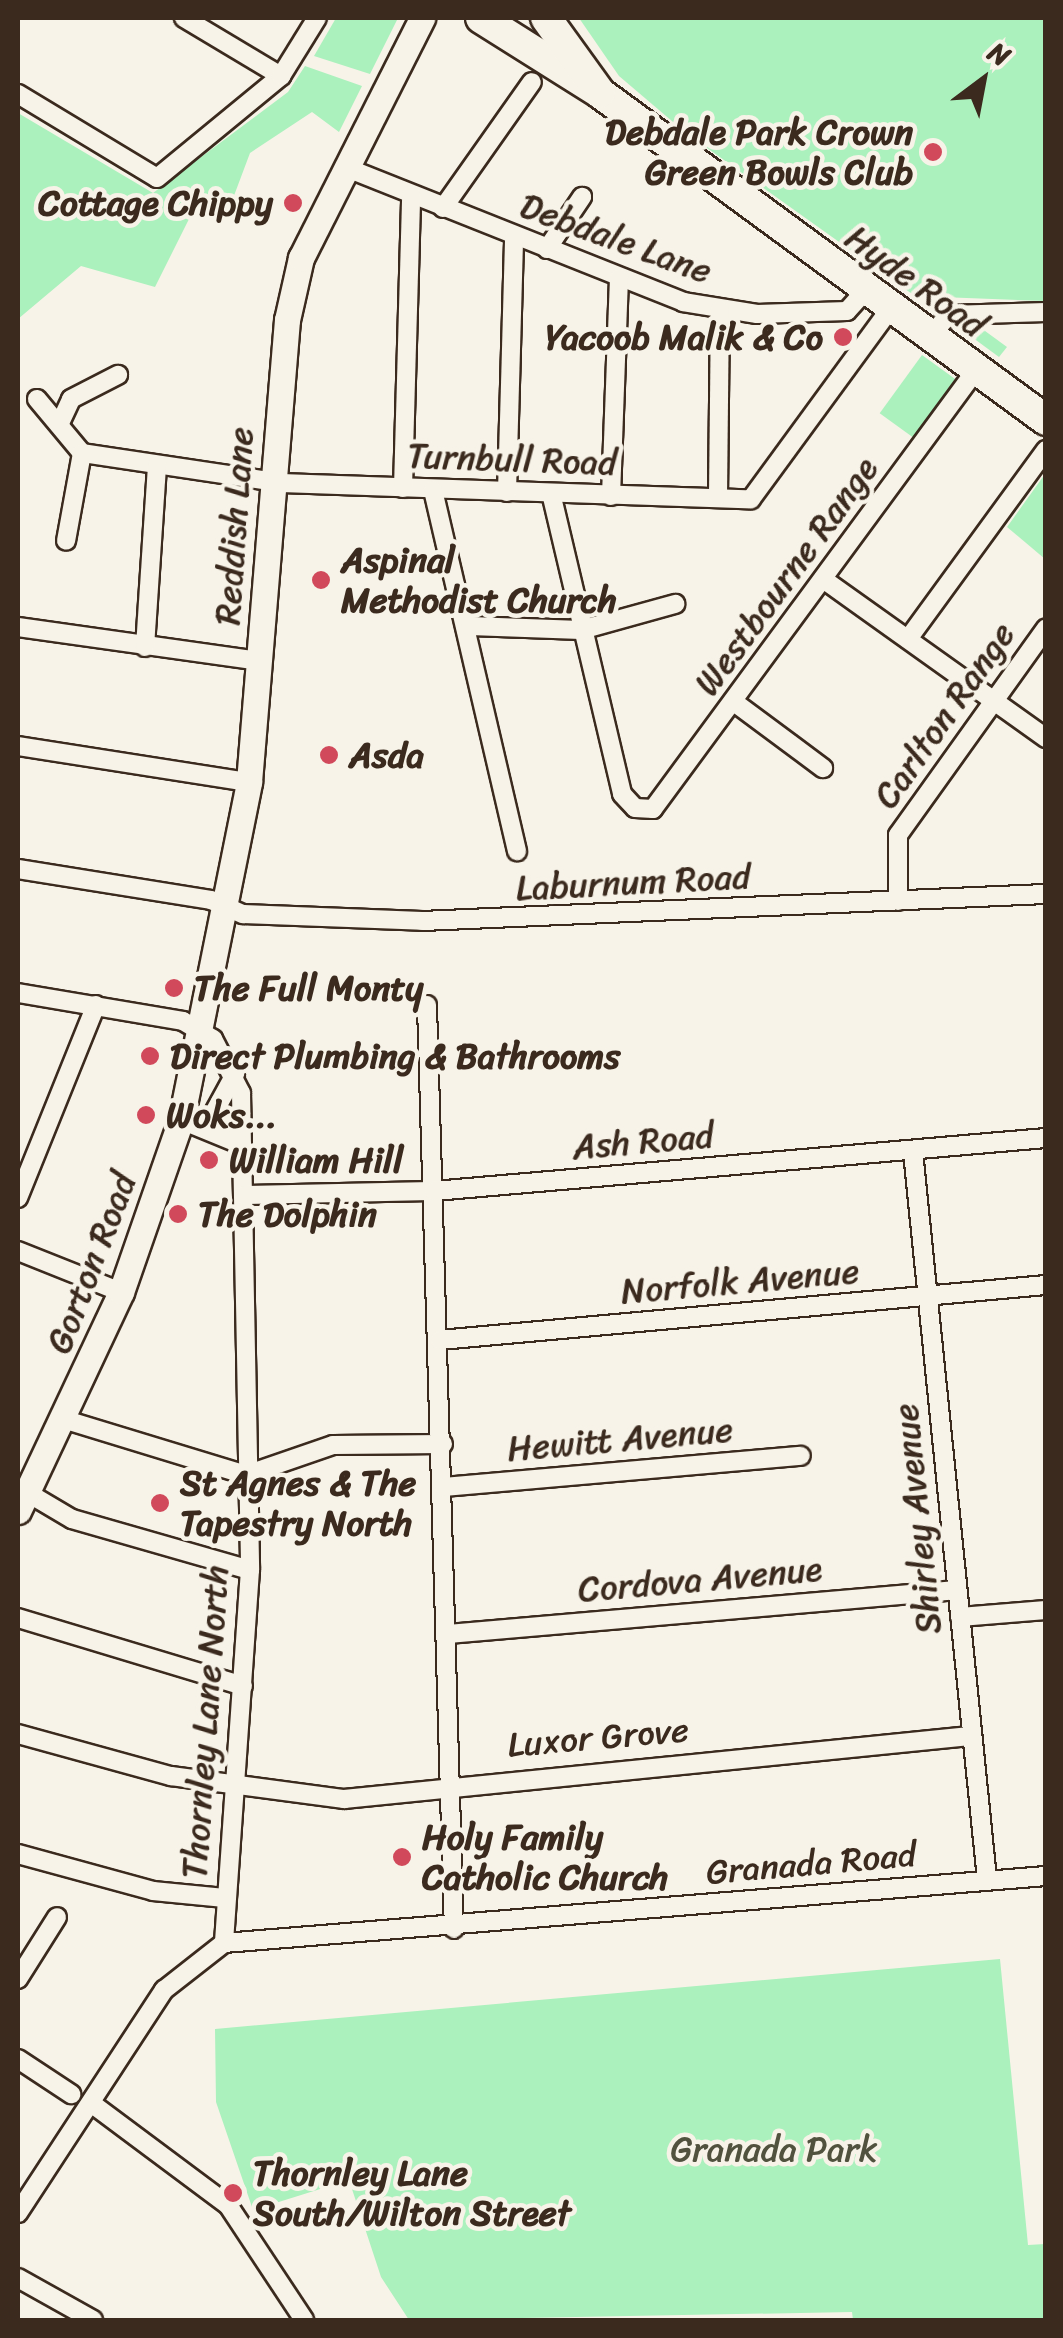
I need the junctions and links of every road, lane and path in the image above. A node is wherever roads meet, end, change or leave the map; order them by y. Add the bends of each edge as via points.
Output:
1 (184, 18) edge
2 (316, 18) edge
3 (414, 18) edge
4 (422, 18) edge
5 (432, 18) edge
6 (481, 18) edge
7 (513, 18) edge
8 (546, 18) edge
9 (408, 52) junction
10 (531, 67) junction
11 (281, 76) junction
12 (600, 93) junction
13 (18, 94) edge
14 (346, 168) junction
15 (411, 195) junction
16 (582, 197) dead end
17 (443, 208) junction
18 (514, 236) junction
19 (547, 249) junction
20 (619, 278) junction
21 (878, 300) junction
22 (720, 310) junction
23 (1046, 312) edge
24 (930, 337) junction
25 (976, 370) junction
26 (118, 376) dead end
27 (38, 399) dead end
28 (1046, 420) edge
29 (60, 423) junction
30 (1046, 450) edge
31 (82, 453) junction
32 (158, 465) junction
33 (271, 481) junction
34 (403, 488) junction
35 (433, 490) junction
36 (507, 492) junction
37 (551, 493) junction
38 (612, 496) junction
39 (718, 496) junction
40 (66, 540) dead end
41 (824, 578) junction
42 (675, 604) dead end
43 (470, 626) junction
44 (18, 627) edge
45 (1046, 628) edge
46 (581, 630) junction
47 (908, 639) junction
48 (145, 647) junction
49 (258, 662) junction
50 (993, 701) junction
51 (734, 702) junction
52 (1046, 738) edge
53 (18, 746) edge
54 (823, 768) dead end
55 (248, 782) junction
56 (518, 851) dead end
57 (18, 869) edge
58 (1046, 894) edge
59 (898, 901) junction
60 (226, 905) junction
61 (18, 993) edge
62 (426, 1005) dead end
63 (96, 1006) junction
64 (202, 1030) junction
65 (235, 1074) junction
66 (193, 1124) junction
67 (1046, 1138) edge
68 (242, 1144) junction
69 (913, 1152) junction
70 (434, 1191) junction
71 (244, 1195) junction
72 (18, 1198) edge
73 (18, 1250) edge
74 (1046, 1286) edge
75 (121, 1292) junction
76 (928, 1297) junction
77 (440, 1340) junction
78 (66, 1420) junction
79 (443, 1444) junction
80 (801, 1456) dead end
81 (246, 1475) junction
82 (444, 1487) junction
83 (23, 1502) edge
84 (250, 1570) junction
85 (957, 1590) junction
86 (1046, 1610) edge
87 (960, 1617) junction
88 (18, 1618) edge
89 (448, 1634) junction
90 (242, 1686) junction
91 (18, 1734) edge
92 (970, 1736) junction
93 (236, 1787) junction
94 (450, 1788) junction
95 (18, 1854) edge
96 (1046, 1876) edge
97 (987, 1879) junction
98 (225, 1898) junction
99 (58, 1917) dead end
100 (454, 1929) junction
101 (224, 1943) junction
102 (18, 1980) edge
103 (18, 2059) edge
104 (71, 2094) dead end
105 (91, 2103) junction
106 (18, 2213) edge
107 (18, 2278) edge
108 (93, 2320) edge
109 (304, 2320) edge

1 - 11 street
2 - 11 street
3 - 9 main road
4 - 9 main road, Reddish Lane
5 - 9 main road, Reddish Lane
6 - 10 highway, Hyde Road
7 - 10 highway
8 - 12 highway, Hyde Road
9 - 14 main road, Reddish Lane
10 - 12 highway, Hyde Road
10 - 17 street
11 - 13 street via 157,178
12 - 21 highway, Hyde Road
14 - 15 street, Debdale Lane
14 - 33 main road, Reddish Lane via 301,258
15 - 17 street, Debdale Lane
15 - 34 street
16 - 19 street
17 - 18 street, Debdale Lane
18 - 19 street, Debdale Lane
18 - 36 street
19 - 20 street, Debdale Lane
20 - 22 street, Debdale Lane
20 - 38 street
21 - 22 street, Debdale Lane via 847,311
21 - 24 highway, Hyde Road
21 - 39 street, Turnbull Road via 751,498
22 - 39 street
23 - 24 street via 949,315
24 - 25 highway, Hyde Road
25 - 28 highway, Hyde Road
25 - 41 street, Westbourne Range
26 - 29 street via 71,399
27 - 29 street
29 - 31 street
30 - 47 street
31 - 32 street, Turnbull Road
31 - 40 street
32 - 33 street, Turnbull Road
32 - 48 street
33 - 34 street, Turnbull Road
33 - 49 main road, Reddish Lane
34 - 35 street, Turnbull Road
35 - 36 street, Turnbull Road
35 - 43 street
36 - 37 street, Turnbull Road
37 - 38 street, Turnbull Road
37 - 46 street
38 - 39 street, Turnbull Road
41 - 47 street
41 - 51 street, Westbourne Range
42 - 46 street
43 - 46 street
43 - 56 street
44 - 48 street
45 - 50 street, Carlton Range
46 - 51 street, Westbourne Range via 622,794 642,810 663,802
47 - 50 street
48 - 49 street
49 - 55 main road, Reddish Lane
50 - 52 street
50 - 59 street, Carlton Range via 898,835
51 - 54 street
53 - 55 street
55 - 60 main road, Reddish Lane
57 - 60 street, Laburnum Road
58 - 59 street, Laburnum Road
59 - 60 street, Laburnum Road via 422,921 260,915
60 - 64 main road, Reddish Lane
61 - 63 street
62 - 70 street
63 - 64 street
63 - 72 street
64 - 65 street
64 - 66 main road, Gorton Road
65 - 66 street
65 - 68 street, Thornley Lane North
66 - 68 street
66 - 75 main road, Gorton Road
67 - 69 street, Ash Road
68 - 71 street, Thornley Lane North
69 - 70 street, Ash Road
69 - 76 street, Shirley Avenue
70 - 71 street, Ash Road
70 - 77 street
71 - 81 street, Thornley Lane North
73 - 75 street
74 - 76 street, Norfolk Avenue
75 - 78 main road, Gorton Road
76 - 77 street, Norfolk Avenue
76 - 85 street, Shirley Avenue
77 - 79 street
78 - 81 street
78 - 83 main road, Gorton Road
79 - 81 street via 333,1445
79 - 82 street
80 - 82 street, Hewitt Avenue
81 - 84 street, Thornley Lane North
82 - 89 street
83 - 84 street
84 - 90 street, Thornley Lane North
85 - 87 street, Shirley Avenue
85 - 89 street, Cordova Avenue
86 - 87 street
87 - 92 street, Shirley Avenue
88 - 90 street
89 - 94 street
90 - 93 street, Thornley Lane North
91 - 93 street, Luxor Grove
92 - 94 street, Luxor Grove
92 - 97 street, Shirley Avenue
93 - 94 street, Luxor Grove via 344,1799
93 - 98 street, Thornley Lane North
94 - 100 street
95 - 98 street via 153,1892
96 - 97 street, Granada Road
97 - 100 street, Granada Road
98 - 101 street, Thornley Lane North
99 - 102 street
100 - 101 street, Granada Road
101 - 105 street via 164,1990
103 - 104 street
105 - 106 street
105 - 109 street via 228,2205
107 - 108 street

